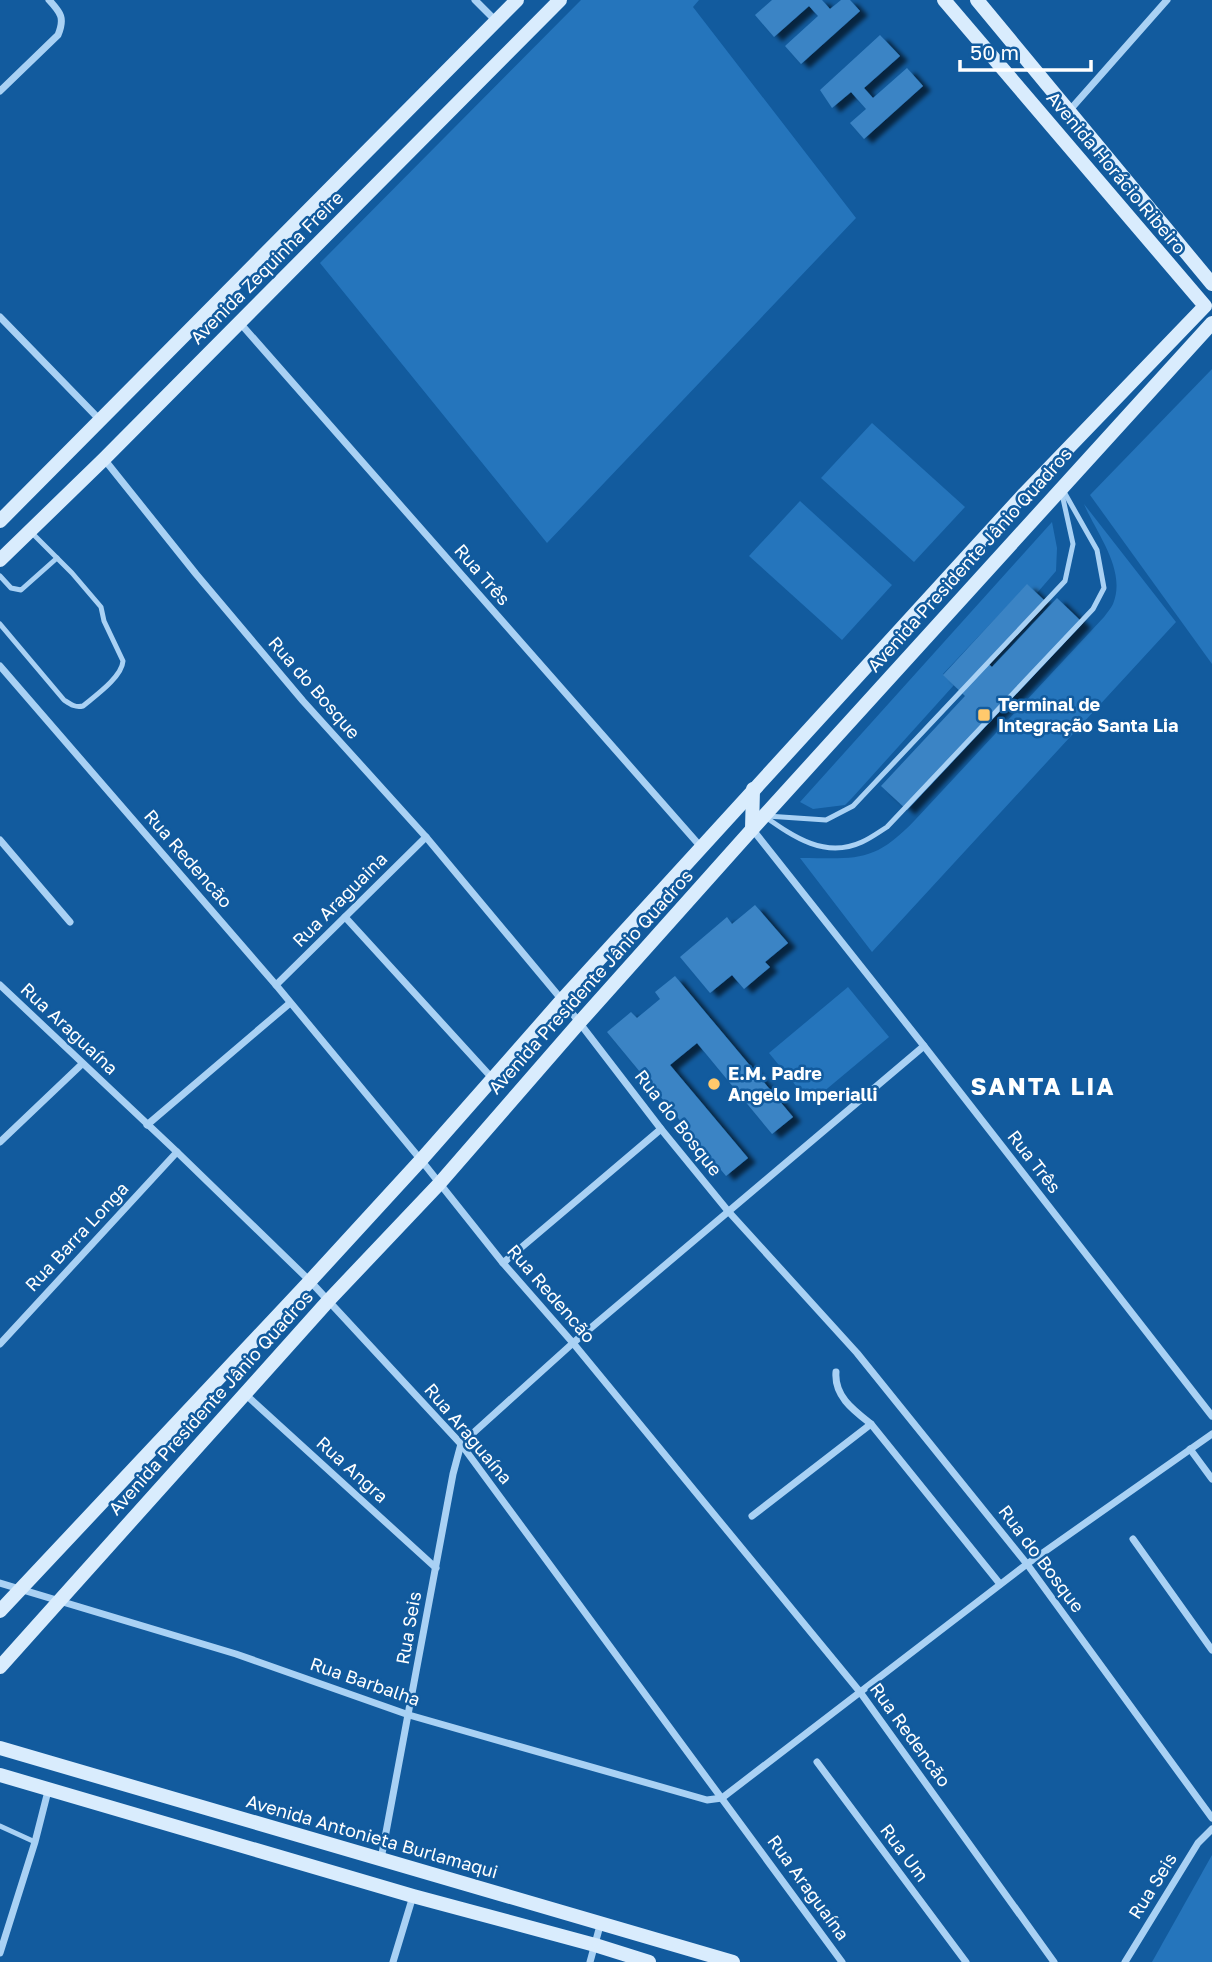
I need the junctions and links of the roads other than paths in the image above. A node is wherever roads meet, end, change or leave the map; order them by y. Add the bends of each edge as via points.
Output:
1 (49, 0) edge
2 (475, 0) edge
3 (517, 0) edge
4 (560, 0) edge
5 (944, 0) edge
6 (977, 0) edge
7 (1167, 0) edge
8 (496, 21) junction
9 (0, 92) edge
10 (1069, 111) junction
11 (1212, 284) edge
12 (1210, 306) edge
13 (0, 317) edge
14 (240, 323) junction
15 (1212, 323) edge
16 (100, 420) junction
17 (104, 459) junction
18 (1061, 488) junction
19 (1024, 494) junction
20 (0, 521) edge
21 (30, 531) junction
22 (57, 558) junction
23 (0, 560) edge
24 (0, 576) edge
25 (0, 624) edge
26 (0, 666) edge
27 (753, 789) junction
28 (764, 816) junction
29 (752, 829) junction
30 (426, 837) junction
31 (0, 840) edge
32 (701, 847) junction
33 (345, 917) junction
34 (70, 922) dead end
35 (0, 985) edge
36 (276, 985) junction
37 (562, 1000) junction
38 (290, 1003) junction
39 (579, 1023) junction
40 (924, 1046) junction
41 (82, 1064) junction
42 (492, 1078) junction
43 (147, 1125) junction
44 (661, 1129) junction
45 (0, 1142) edge
46 (177, 1152) junction
47 (421, 1160) junction
48 (439, 1184) junction
49 (728, 1211) junction
50 (503, 1263) junction
51 (310, 1281) junction
52 (329, 1300) junction
53 (573, 1343) junction
54 (0, 1344) edge
55 (836, 1372) dead end
56 (246, 1394) junction
57 (1212, 1416) edge
58 (871, 1424) junction
59 (1212, 1434) edge
60 (461, 1444) junction
61 (1190, 1449) junction
62 (1212, 1479) edge
63 (752, 1516) dead end
64 (1133, 1539) dead end
65 (1027, 1564) junction
66 (436, 1568) junction
67 (0, 1583) edge
68 (1000, 1584) junction
69 (21, 1588) junction
70 (60, 1600) junction
71 (0, 1611) edge
72 (1212, 1650) edge
73 (0, 1667) edge
74 (860, 1692) junction
75 (409, 1715) junction
76 (0, 1748) edge
77 (817, 1762) dead end
78 (0, 1776) edge
79 (48, 1791) junction
80 (722, 1798) junction
81 (220, 1814) junction
82 (1212, 1818) edge
83 (0, 1826) edge
84 (1212, 1829) edge
85 (213, 1836) junction
86 (35, 1842) junction
87 (381, 1859) junction
88 (412, 1896) junction
89 (601, 1922) junction
90 (595, 1945) junction
91 (0, 1953) edge
92 (393, 1962) edge
93 (590, 1962) edge
94 (649, 1962) edge
95 (733, 1962) edge
96 (842, 1962) edge
97 (966, 1962) edge
98 (1054, 1962) edge
99 (1125, 1962) edge

1 - 9 street via 61,15 58,35
2 - 8 street
3 - 8 street, Avenida Zequinha Freire
4 - 14 street, Avenida Zequinha Freire
5 - 12 street, Avenida Horácio Ribeiro
6 - 10 street, Avenida Horácio Ribeiro
7 - 10 street
8 - 16 street, Avenida Zequinha Freire
10 - 11 street, Avenida Horácio Ribeiro
12 - 19 street, Avenida Presidente Jânio Quadros
13 - 16 street
14 - 17 street, Avenida Zequinha Freire
14 - 32 street, Rua Três
15 - 18 street, Avenida Presidente Jânio Quadros
16 - 20 street, Avenida Zequinha Freire
17 - 21 street, Avenida Zequinha Freire
17 - 30 street, Rua do Bosque via 303,701
18 - 19 street
18 - 28 street, Avenida Presidente Jânio Quadros
18 - 28 lane via 1073,544 1065,581 853,806 826,820
18 - 28 lane via 1097,551 1104,588 1093,609 887,827 861,843 830,849 798,839
19 - 27 street, Avenida Presidente Jânio Quadros
21 - 22 lane
21 - 23 street, Avenida Zequinha Freire
22 - 24 lane via 21,590 11,588
22 - 25 lane via 101,607 123,661 117,676 83,706 73,706
26 - 36 street, Rua Redencão
27 - 29 street
27 - 32 street, Avenida Presidente Jânio Quadros
28 - 29 street, Avenida Presidente Jânio Quadros
29 - 39 street, Avenida Presidente Jânio Quadros
29 - 40 street, Rua Três
30 - 33 street, Rua Araguaina
30 - 37 street, Rua do Bosque
31 - 34 street
32 - 37 street, Avenida Presidente Jânio Quadros
33 - 36 street, Rua Araguaina
33 - 42 street
35 - 41 street, Rua Araguaína
36 - 38 street, Rua Redencão
37 - 39 street, Rua do Bosque
37 - 42 street, Avenida Presidente Jânio Quadros
38 - 43 street
38 - 47 street, Rua Redencão
39 - 44 street, Rua do Bosque
39 - 48 street, Avenida Presidente Jânio Quadros
40 - 49 street
40 - 57 street, Rua Três
41 - 43 street, Rua Araguaína
41 - 45 street
42 - 47 street, Avenida Presidente Jânio Quadros
43 - 46 street, Rua Araguaína
44 - 49 street, Rua do Bosque
44 - 50 street
46 - 51 street, Rua Araguaína
46 - 54 street, Rua Barra Longa
47 - 48 street, Rua Redencão
47 - 51 street, Avenida Presidente Jânio Quadros
48 - 50 street, Rua Redencão
48 - 52 street, Avenida Presidente Jânio Quadros
49 - 53 street
49 - 65 street, Rua do Bosque via 857,1353
50 - 53 street, Rua Redencão
51 - 52 street, Rua Araguaína
51 - 69 street, Avenida Presidente Jânio Quadros
52 - 56 street, Avenida Presidente Jânio Quadros
52 - 60 street, Rua Araguaína
53 - 60 street
53 - 74 street, Rua Redencão
55 - 58 street via 842,1397
56 - 66 street, Rua Angra
56 - 70 street, Avenida Presidente Jânio Quadros
58 - 63 street
58 - 68 street
59 - 61 street
60 - 66 street, Rua Seis
60 - 80 street, Rua Araguaína
61 - 62 street
61 - 65 street
64 - 72 street
65 - 68 street
65 - 82 street, Rua do Bosque
66 - 75 street, Rua Seis
67 - 69 street, Rua Barbalha
68 - 74 street
69 - 70 street, Rua Barbalha
69 - 71 street, Avenida Presidente Jânio Quadros
70 - 73 street, Avenida Presidente Jânio Quadros
70 - 75 street, Rua Barbalha via 236,1654
74 - 80 street
74 - 98 street, Rua Redencão
75 - 80 street, Rua Barbalha via 699,1800
75 - 87 street, Rua Seis
76 - 81 street, Avenida Antonieta Burlamaqui
77 - 97 street, Rua Um
78 - 79 street
79 - 85 street
79 - 86 street
80 - 96 street, Rua Araguaína
81 - 85 street
81 - 87 street, Avenida Antonieta Burlamaqui
83 - 86 lane
84 - 99 street, Rua Seis via 1198,1843
85 - 88 street
86 - 91 street
87 - 89 street, Avenida Antonieta Burlamaqui
88 - 90 street
88 - 92 street
89 - 90 street
89 - 95 street, Avenida Antonieta Burlamaqui
90 - 93 street
90 - 94 street

